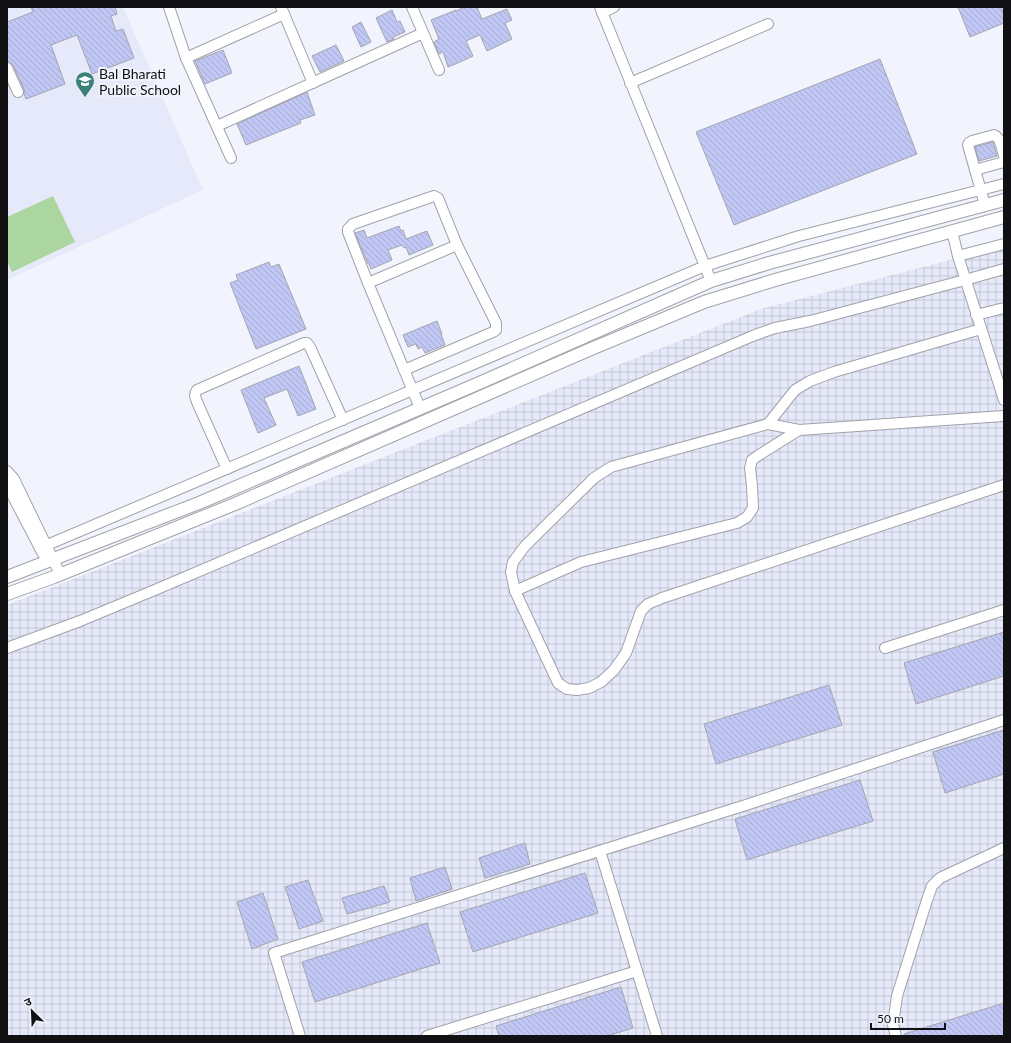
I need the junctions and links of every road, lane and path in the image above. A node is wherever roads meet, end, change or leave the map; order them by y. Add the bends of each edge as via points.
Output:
1 (168, 7) edge
2 (412, 7) edge
3 (614, 7) edge
4 (601, 10) edge
5 (283, 11) edge
6 (768, 24) dead end
7 (423, 33) junction
8 (186, 58) junction
9 (7, 68) edge
10 (439, 70) dead end
11 (313, 83) junction
12 (630, 83) junction
13 (18, 92) dead end
14 (217, 126) junction
15 (1004, 156) edge
16 (231, 158) dead end
17 (1004, 162) edge
18 (975, 170) junction
19 (1004, 184) edge
20 (980, 190) junction
21 (1004, 200) edge
22 (985, 205) junction
23 (1004, 217) edge
24 (952, 231) junction
25 (1004, 244) edge
26 (457, 245) junction
27 (958, 256) junction
28 (705, 266) junction
29 (1004, 269) edge
30 (965, 280) junction
31 (711, 281) junction
32 (368, 283) junction
33 (1004, 308) edge
34 (976, 315) junction
35 (981, 329) junction
36 (404, 370) junction
37 (1000, 372) edge
38 (412, 390) junction
39 (1004, 400) edge
40 (420, 408) junction
41 (1004, 416) edge
42 (343, 420) junction
43 (768, 424) junction
44 (799, 430) junction
45 (228, 469) junction
46 (7, 471) edge
47 (7, 484) edge
48 (1004, 485) edge
49 (43, 547) junction
50 (50, 560) junction
51 (57, 576) junction
52 (7, 577) edge
53 (515, 591) junction
54 (7, 594) edge
55 (1004, 610) edge
56 (7, 648) edge
57 (885, 648) dead end
58 (1004, 720) edge
59 (1004, 848) edge
60 (600, 851) junction
61 (637, 971) junction
62 (300, 1036) edge
63 (427, 1036) edge
64 (657, 1036) edge
65 (896, 1036) edge

1 - 8 street
2 - 7 street
3 - 4 street
4 - 12 street
5 - 8 street
5 - 11 street
6 - 12 street
7 - 10 street
7 - 11 street
8 - 14 street
9 - 13 street
11 - 14 street
12 - 28 street
14 - 16 street
15 - 18 street via 996,135 972,141 968,145
17 - 18 street
18 - 20 street
19 - 20 street
20 - 22 street
20 - 28 street via 799,236
21 - 22 main road
22 - 31 main road
23 - 24 main road
24 - 27 street
24 - 51 main road via 704,302 235,504
25 - 27 street
26 - 32 street
26 - 32 street via 438,198 434,196 353,224 348,232
26 - 36 street via 496,324 496,330
27 - 30 street
28 - 31 street
28 - 38 street
29 - 30 street
30 - 34 street
30 - 56 street via 755,335 150,592
31 - 40 main road
32 - 36 street
33 - 34 street
34 - 35 street
35 - 37 street
35 - 43 street via 810,381 795,390
36 - 38 street
37 - 39 street
38 - 40 street
38 - 42 street
40 - 50 main road via 199,503
41 - 44 street
42 - 45 street
42 - 45 street via 310,347 304,343 197,390 195,397
43 - 44 street
43 - 53 street via 612,467 594,478 518,554 511,572
44 - 53 street via 752,460 750,468 753,508 747,517 737,523 581,562
45 - 49 street
46 - 49 street via 14,479
47 - 49 street
48 - 53 street via 648,604 641,611 626,653 614,670 601,682 589,688 567,689 558,683
49 - 50 street
50 - 51 street
50 - 52 main road
51 - 54 main road
55 - 57 street
58 - 60 street
59 - 65 street via 940,878 932,886 897,996 894,1025
60 - 61 street
60 - 62 street via 274,953
61 - 63 street
61 - 64 street

